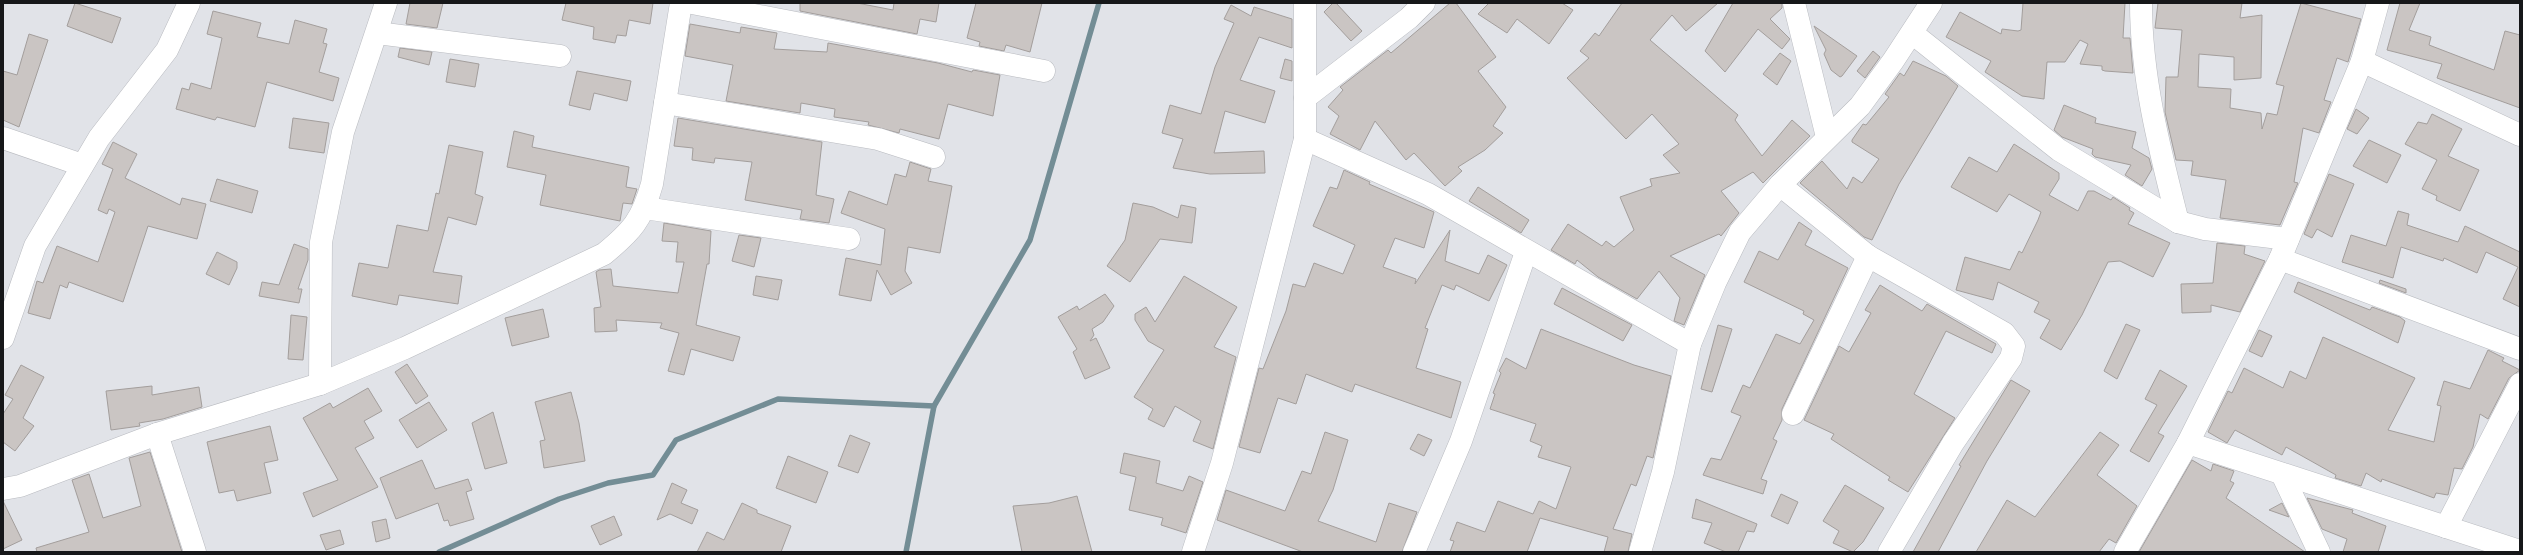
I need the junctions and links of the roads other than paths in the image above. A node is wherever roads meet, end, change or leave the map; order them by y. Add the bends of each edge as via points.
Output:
1 (189, 3) edge
2 (386, 3) edge
3 (681, 3) edge
4 (692, 3) edge
5 (1305, 3) edge
6 (1424, 3) edge
7 (1794, 3) edge
8 (1931, 3) edge
9 (2141, 3) edge
10 (2377, 3) edge
11 (1912, 32) junction
12 (377, 33) junction
13 (560, 56) dead end
14 (2362, 61) junction
15 (1044, 71) dead end
16 (1305, 98) junction
17 (665, 103) junction
18 (2520, 135) edge
19 (1827, 137) junction
20 (3, 138) edge
21 (1305, 139) junction
22 (934, 157) dead end
23 (82, 165) junction
24 (1780, 185) junction
25 (645, 208) junction
26 (2178, 222) junction
27 (2288, 239) junction
28 (849, 240) dead end
29 (1526, 252) junction
30 (1868, 256) junction
31 (2280, 259) junction
32 (3, 338) edge
33 (1690, 344) junction
34 (2520, 349) edge
35 (320, 384) junction
36 (2520, 384) edge
37 (1793, 414) dead end
38 (157, 434) junction
39 (2188, 443) junction
40 (2282, 474) junction
41 (3, 490) edge
42 (2446, 527) junction
43 (2520, 551) edge
44 (195, 552) edge
45 (1193, 552) edge
46 (1414, 552) edge
47 (1640, 552) edge
48 (1889, 552) edge
49 (2125, 552) edge
50 (2319, 552) edge

1 - 23 street via 167,50 99,138
2 - 12 street
3 - 17 street
4 - 15 street
5 - 16 street
6 - 16 street via 1409,18
7 - 19 street
8 - 11 street
9 - 26 street via 2148,90
10 - 14 street
11 - 19 street via 1860,106
11 - 26 street via 2059,150
12 - 13 street
12 - 35 street via 343,132 321,242
14 - 18 street
14 - 27 street
16 - 21 street
17 - 22 street via 878,139
17 - 25 street via 652,184
19 - 24 street
20 - 23 street
21 - 29 street via 1428,194
21 - 45 street via 1222,463
23 - 32 street via 35,246
24 - 30 street
24 - 33 street via 1740,232 1715,283
25 - 28 street
25 - 35 street via 629,234 604,254 405,348
26 - 27 street via 2205,229
27 - 31 street
29 - 33 street
29 - 46 street via 1461,441
30 - 37 street
30 - 48 street via 2004,333 2014,346 2011,358 1953,443
31 - 34 street
31 - 39 street
33 - 47 street via 1663,472
35 - 38 street
36 - 42 street
38 - 41 street via 20,486
38 - 44 street
39 - 40 street
39 - 49 street
40 - 42 street
40 - 50 street
42 - 43 street

